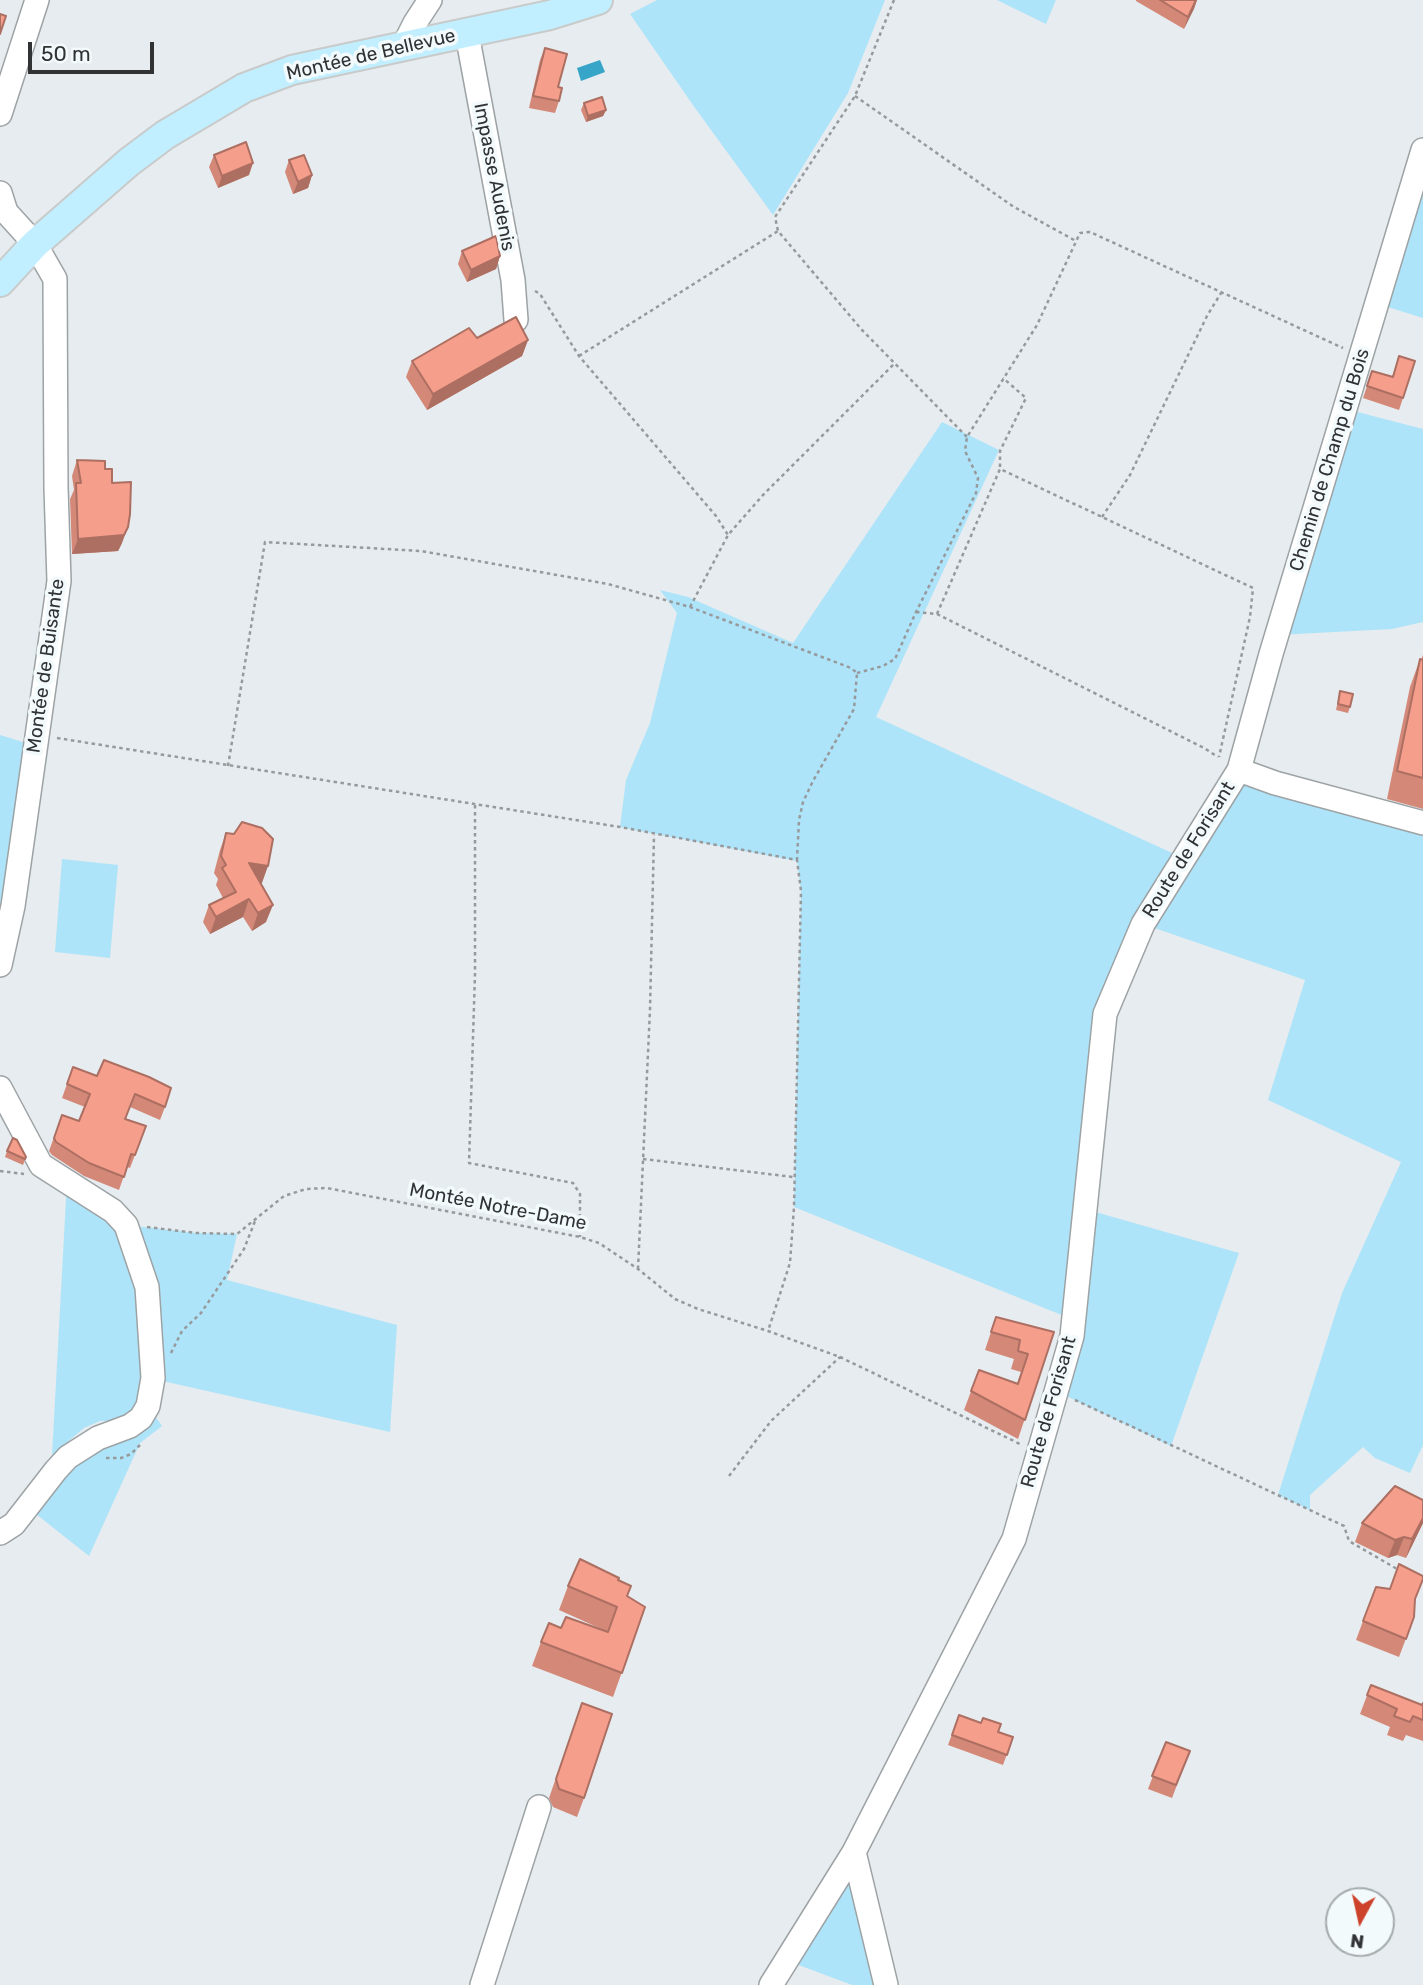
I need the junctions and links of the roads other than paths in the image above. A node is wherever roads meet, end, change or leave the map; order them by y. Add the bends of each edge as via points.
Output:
1 (37, 0) edge
2 (430, 0) edge
3 (598, 0) edge
4 (467, 34) junction
5 (404, 45) junction
6 (4, 85) edge
7 (0, 114) edge
8 (1423, 150) edge
9 (0, 192) edge
10 (34, 244) junction
11 (0, 282) edge
12 (516, 320) edge
13 (1239, 769) junction
14 (1423, 823) edge
15 (0, 965) edge
16 (0, 1088) edge
17 (0, 1533) edge
18 (540, 1807) dead end
19 (854, 1852) junction
20 (482, 1985) edge
21 (771, 1985) edge
22 (886, 1985) edge

1 - 6 street
2 - 5 street
3 - 4 main road, Montée de Bellevue
4 - 5 main road, Montée de Bellevue
4 - 12 street, Impasse Audenis via 513,280
5 - 10 main road, Montée de Bellevue via 292,70 244,88 165,135
6 - 7 street
8 - 13 street, Chemin de Champ du Bois
9 - 10 street, Montée de Buisante via 6,212
10 - 11 main road, Montée de Bellevue
10 - 15 street, Montée de Buisante via 55,279 59,580 13,906
13 - 14 street
13 - 19 street, Route de Forisant via 1143,924 1104,1014 1072,1336 1014,1539
16 - 17 street via 41,1165 113,1211 126,1225 147,1287 153,1378 141,1418 68,1457 14,1524
18 - 20 street
19 - 21 street, Route de Forisant
19 - 22 street

